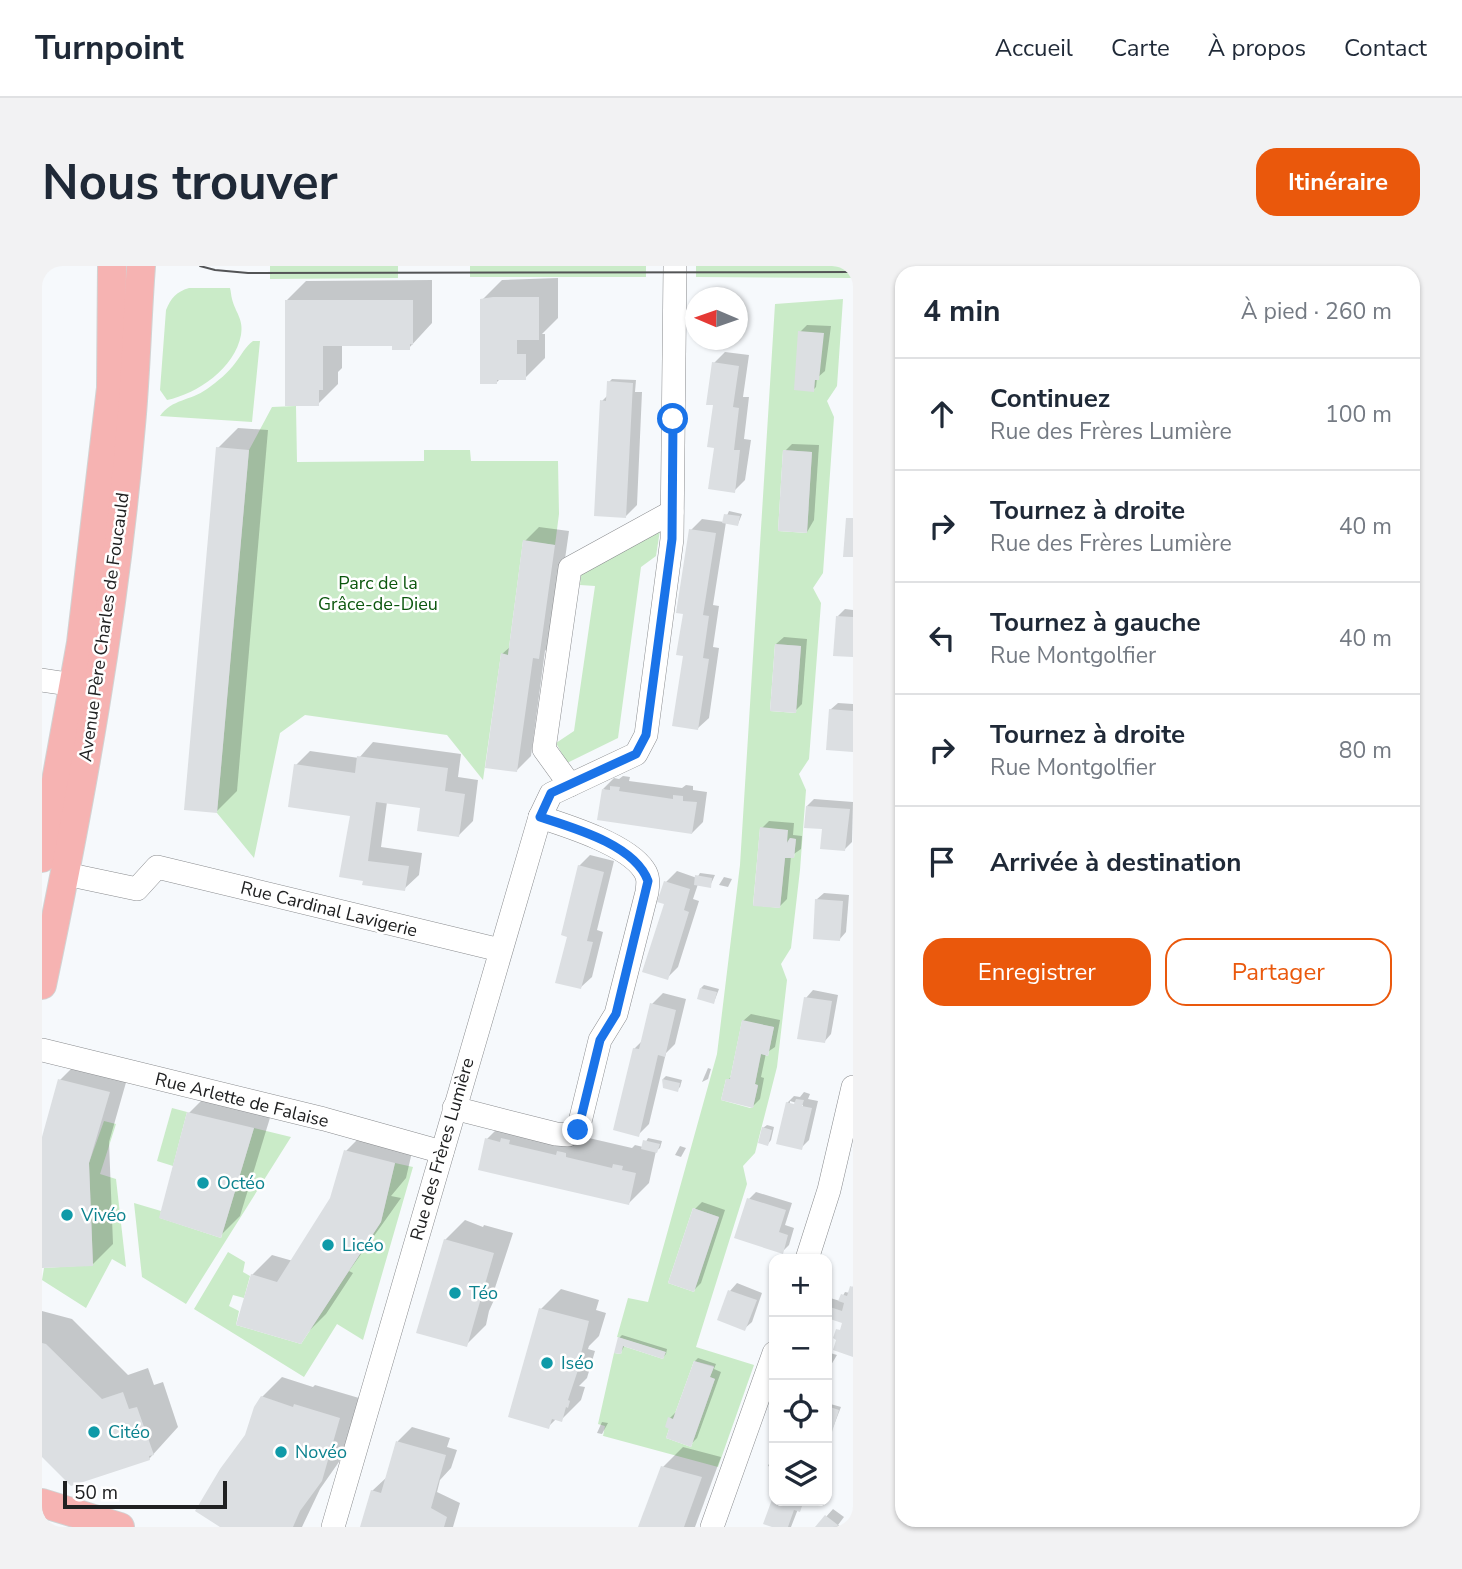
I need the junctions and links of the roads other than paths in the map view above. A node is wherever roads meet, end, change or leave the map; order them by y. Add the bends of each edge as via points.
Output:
1 (113, 266) edge
2 (141, 266) edge
3 (675, 266) edge
4 (672, 512) junction
5 (42, 680) edge
6 (86, 687) junction
7 (570, 785) junction
8 (540, 817) junction
9 (42, 858) edge
10 (66, 874) junction
11 (500, 950) junction
12 (42, 985) edge
13 (42, 1050) edge
14 (853, 1087) edge
15 (454, 1108) junction
16 (442, 1152) junction
17 (808, 1254) edge
18 (769, 1367) edge
19 (42, 1503) edge
20 (120, 1527) edge
21 (333, 1527) edge
22 (712, 1527) edge

1 - 6 main road, Avenue Père Charles de Foucauld via 111,388
2 - 6 main road, Avenue Père Charles de Foucauld via 131,425
3 - 4 street, Rue des Frères Lumière
4 - 7 street, Rue des Frères Lumière via 646,735 636,754
4 - 7 street via 570,568 544,749
5 - 6 street
6 - 9 main road, Avenue Père Charles de Foucauld
6 - 10 main road, Avenue Père Charles de Foucauld
7 - 8 street, Rue des Frères Lumière via 551,793
8 - 11 street, Rue des Frères Lumière
8 - 15 street via 587,833 644,870 647,892 616,1014 600,1040 578,1130 568,1135 536,1131
10 - 11 street, Rue Cardinal Lavigerie via 137,889 157,867
10 - 12 main road, Avenue Père Charles de Foucauld
11 - 15 street, Rue des Frères Lumière
13 - 16 street, Rue Arlette de Falaise
14 - 17 street
15 - 16 street, Rue des Frères Lumière
16 - 21 street, Rue des Frères Lumière
18 - 22 street
19 - 20 main road

